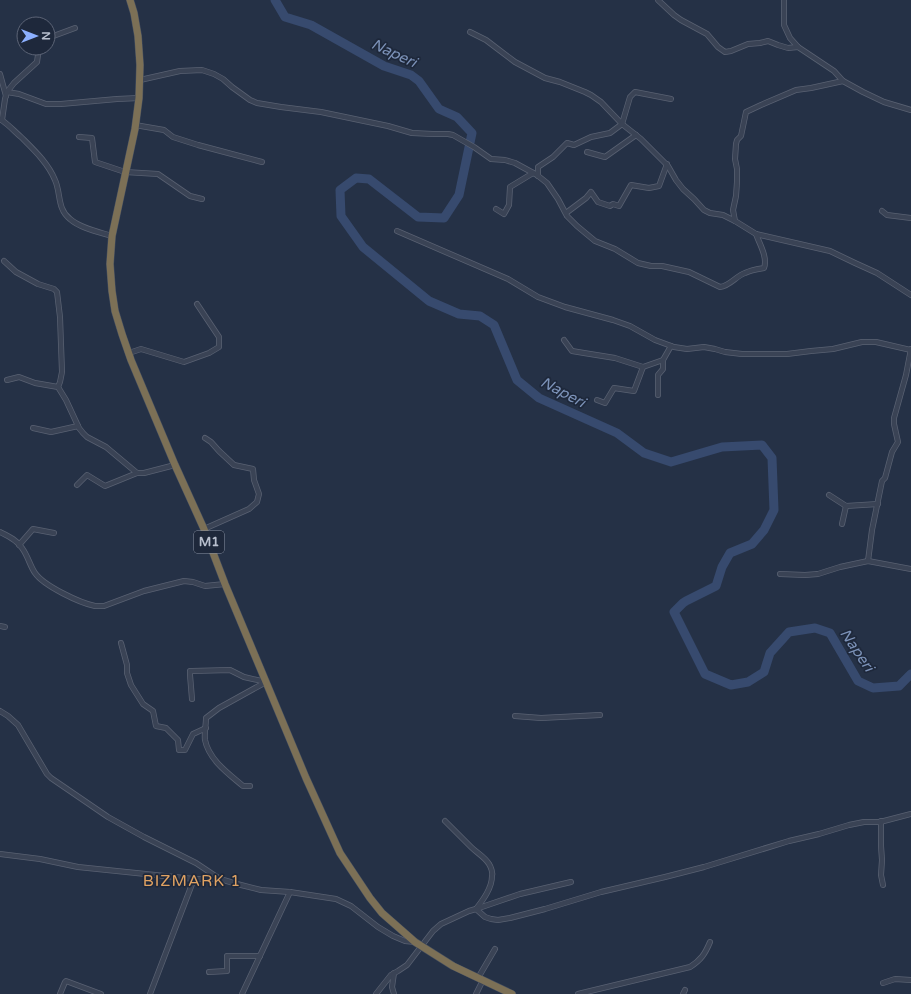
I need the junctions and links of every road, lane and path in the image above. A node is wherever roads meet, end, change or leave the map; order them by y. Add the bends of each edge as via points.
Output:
1 (130, 0) edge
2 (658, 0) edge
3 (784, 0) edge
4 (75, 28) dead end
5 (470, 32) dead end
6 (56, 35) edge
7 (798, 47) junction
8 (38, 56) edge
9 (0, 74) edge
10 (140, 80) junction
11 (843, 81) junction
12 (6, 94) junction
13 (139, 98) junction
14 (671, 99) dead end
15 (911, 110) edge
16 (1, 120) edge
17 (622, 124) junction
18 (135, 125) junction
19 (636, 135) junction
20 (79, 137) dead end
21 (586, 152) dead end
22 (262, 162) dead end
23 (667, 164) junction
24 (125, 172) junction
25 (533, 173) junction
26 (538, 176) junction
27 (202, 199) dead end
28 (496, 209) dead end
29 (882, 211) dead end
30 (566, 213) junction
31 (911, 218) edge
32 (735, 221) junction
33 (397, 232) dead end
34 (756, 234) junction
35 (112, 236) junction
36 (4, 261) dead end
37 (911, 295) edge
38 (197, 304) dead end
39 (564, 340) dead end
40 (671, 346) junction
41 (911, 350) edge
42 (129, 353) junction
43 (662, 360) junction
44 (909, 366) edge
45 (643, 367) junction
46 (7, 380) dead end
47 (58, 387) junction
48 (658, 395) dead end
49 (597, 400) dead end
50 (78, 426) junction
51 (34, 428) dead end
52 (205, 438) dead end
53 (175, 466) junction
54 (137, 473) junction
55 (77, 485) dead end
56 (829, 495) dead end
57 (878, 504) junction
58 (846, 506) junction
59 (842, 524) dead end
60 (204, 529) junction
61 (0, 532) edge
62 (54, 532) dead end
63 (19, 545) junction
64 (868, 561) junction
65 (911, 569) edge
66 (780, 574) dead end
67 (225, 584) junction
68 (121, 643) dead end
69 (266, 682) junction
70 (192, 699) dead end
71 (0, 711) edge
72 (600, 715) dead end
73 (515, 716) dead end
74 (206, 728) junction
75 (250, 786) dead end
76 (911, 814) edge
77 (445, 821) dead end
78 (881, 821) junction
79 (0, 854) edge
80 (194, 879) junction
81 (220, 879) junction
82 (571, 882) dead end
83 (883, 885) dead end
84 (290, 892) junction
85 (476, 909) junction
86 (710, 942) dead end
87 (418, 944) junction
88 (495, 949) dead end
89 (260, 956) junction
90 (209, 972) dead end
91 (394, 973) junction
92 (481, 979) junction
93 (911, 980) edge
94 (884, 983) dead end
95 (60, 994) edge
96 (100, 994) edge
97 (150, 994) edge
98 (242, 994) edge
99 (376, 994) edge
100 (394, 994) edge
101 (476, 994) edge
102 (510, 994) edge
103 (578, 994) edge

1 - 10 highway, M1 via 138,36
2 - 7 street via 681,20 707,34 725,52 748,44 768,41 788,48
3 - 7 street via 784,25
4 - 6 street
5 - 17 street via 545,78 591,95
7 - 11 street via 834,71
8 - 12 street via 37,62
9 - 12 street
10 - 13 highway, M1
10 - 25 street via 180,71 202,70 223,79 257,103 321,112 412,133 457,136 491,159 515,163
11 - 15 street via 884,102
11 - 32 street via 796,90 746,112 741,136 736,144 736,196 733,210
12 - 13 street via 19,94 46,104
12 - 16 street
13 - 18 highway, M1
14 - 17 street via 635,92 630,97
16 - 35 street via 32,148 50,170 57,184 62,211 69,219
17 - 19 street
17 - 26 street via 610,133 574,145 567,143 538,167
18 - 22 street via 164,130 173,137
18 - 24 highway, M1
19 - 21 street via 604,157
19 - 23 street
20 - 24 street via 92,138 94,162
23 - 30 street via 659,186 649,188 631,185 619,206 598,202 591,192
23 - 32 street via 683,189 704,210
24 - 27 street via 158,174 190,196
24 - 35 highway, M1
25 - 26 street
25 - 28 street via 510,188 504,214
26 - 30 street via 547,183
29 - 31 street via 887,215
30 - 34 street via 595,241 638,263 689,272 720,287 726,286 744,273 764,268 765,258
32 - 34 street
33 - 40 street via 508,279 538,298 630,326
34 - 37 street via 830,252 877,272
35 - 42 highway, M1 via 112,291
36 - 47 street via 16,272 56,290 60,317 62,372
38 - 42 street via 219,338 219,347 184,362 141,349
39 - 45 street via 572,351 615,358
40 - 41 street via 687,349 704,347 742,354 787,354 876,342
40 - 43 street
41 - 44 street
42 - 53 highway, M1
43 - 45 street
43 - 48 street via 663,369 658,376
44 - 57 street via 894,418 898,442 882,481
45 - 49 street via 634,391 614,388 605,403
46 - 47 street via 19,377
47 - 50 street
50 - 51 street via 51,432
50 - 54 street via 87,437 106,447
52 - 60 street via 234,465 254,469 254,480 259,494 257,502 249,509
53 - 54 street
53 - 60 highway, M1
54 - 55 street via 105,486 87,475
56 - 58 street
57 - 58 street
57 - 64 street
58 - 59 street
60 - 67 highway, M1
61 - 63 street
62 - 63 street via 33,528
63 - 67 street via 40,579 69,597 93,606 104,606 144,591 184,581 205,586
64 - 65 street
64 - 66 street via 818,574
67 - 69 highway, M1
68 - 74 street via 131,685 143,704 153,711 156,726 166,728 178,740 179,750 185,750 193,734
69 - 70 street via 244,677 230,670 190,671
69 - 74 street via 219,708 206,718
69 - 87 highway, M1 via 340,853 382,913
71 - 81 street via 18,725 50,778 108,817
72 - 73 street via 540,718
74 - 75 street via 205,740 211,756 243,786
76 - 78 street
77 - 85 street via 483,857 492,870 490,886
78 - 83 street
78 - 85 street via 849,825 665,878 601,892 510,918 491,919 484,917
79 - 80 street via 40,858 78,867
80 - 81 street
80 - 97 street
81 - 84 street via 262,890
82 - 85 street via 520,894
84 - 87 street via 336,899 352,906 393,936
84 - 89 street
85 - 87 street via 441,924
86 - 103 street via 702,958 690,967
87 - 91 street via 407,965
87 - 92 highway, M1 via 453,966
88 - 92 street
89 - 90 street via 227,956 227,971
89 - 98 street
91 - 99 street
91 - 100 street
92 - 101 street
92 - 102 highway, M1
93 - 94 street via 895,978
95 - 96 street via 66,981

